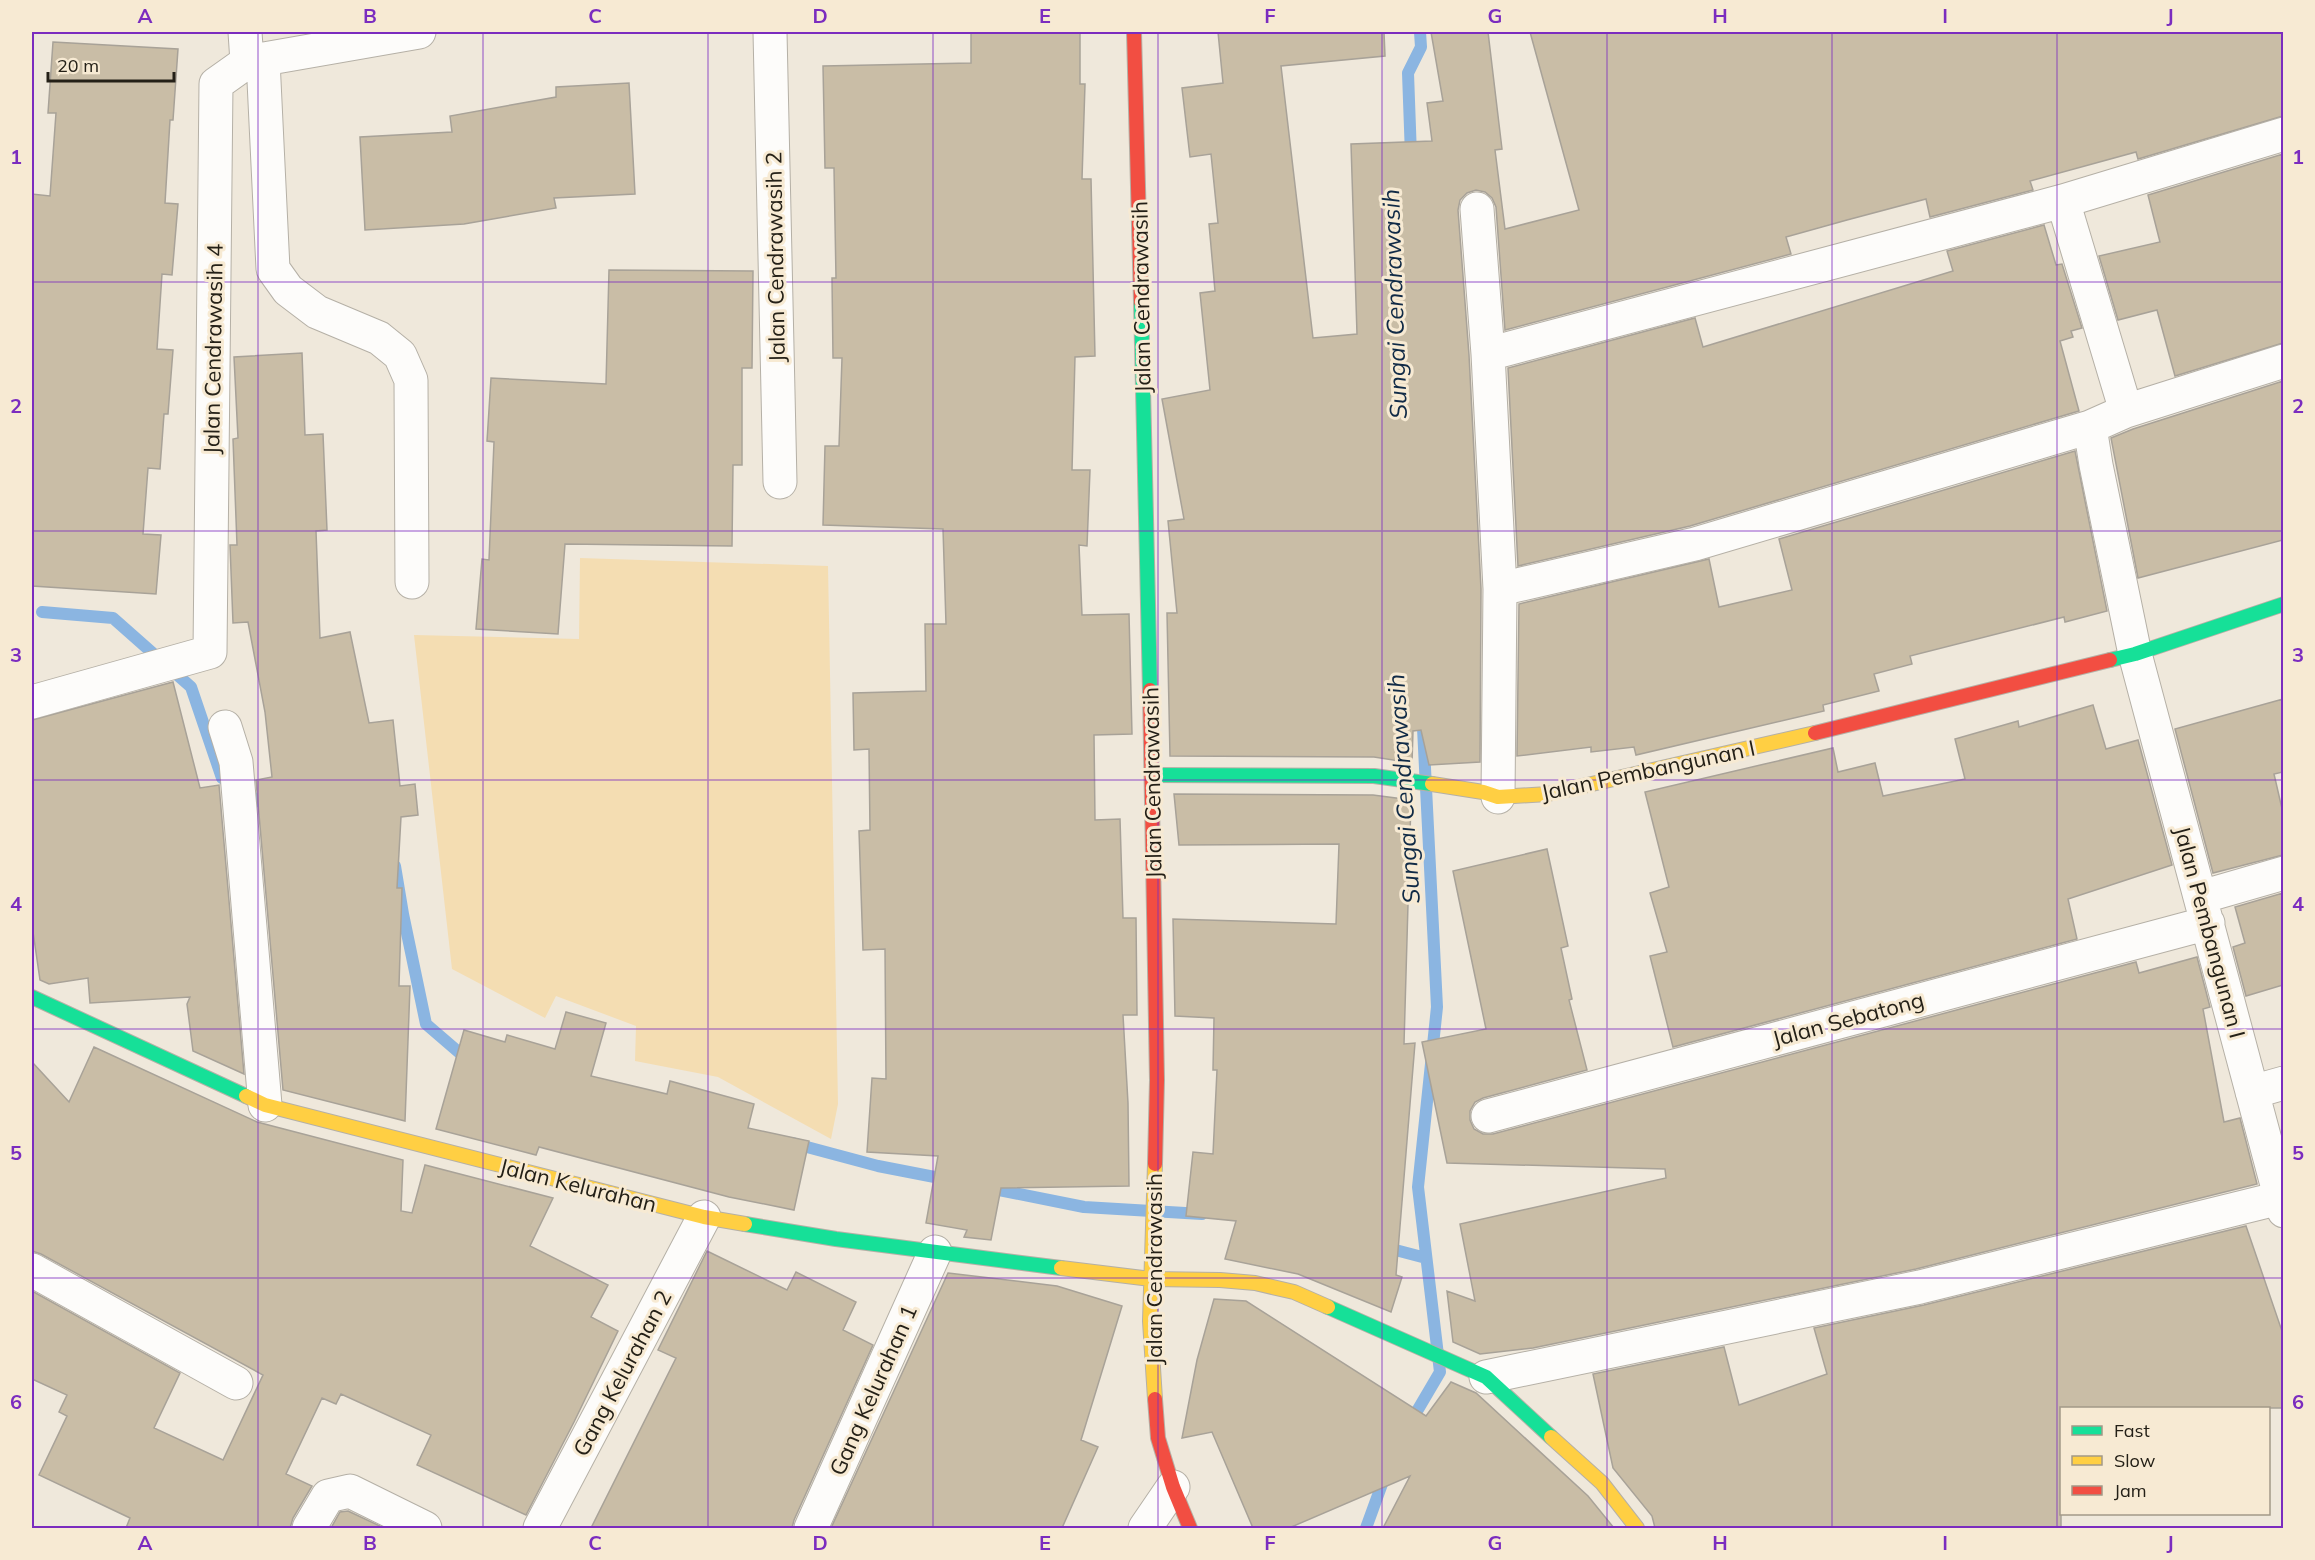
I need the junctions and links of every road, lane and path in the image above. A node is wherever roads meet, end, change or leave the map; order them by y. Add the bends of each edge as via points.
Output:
1 (419, 32) edge
2 (770, 32) edge
3 (1134, 32) edge
4 (251, 51) edge
5 (2283, 134) edge
6 (2063, 201) junction
7 (1477, 209) dead end
8 (1488, 354) junction
9 (2283, 361) edge
10 (2126, 411) junction
11 (2090, 428) junction
12 (780, 482) dead end
13 (412, 582) dead end
14 (1500, 589) junction
15 (2283, 604) edge
16 (2135, 654) junction
17 (32, 702) edge
18 (225, 727) dead end
19 (1152, 775) junction
20 (1490, 795) junction
21 (2283, 873) edge
22 (2205, 910) junction
23 (32, 997) edge
24 (2283, 1083) edge
25 (2252, 1092) junction
26 (265, 1105) junction
27 (1488, 1116) dead end
28 (2282, 1205) edge
29 (704, 1217) junction
30 (934, 1252) junction
31 (32, 1270) edge
32 (1151, 1279) junction
33 (1476, 1373) junction
34 (236, 1383) dead end
35 (1173, 1486) junction
36 (309, 1528) edge
37 (425, 1528) edge
38 (540, 1528) edge
39 (811, 1528) edge
40 (1145, 1528) edge
41 (1190, 1528) edge
42 (1638, 1528) edge

1 - 4 street
2 - 12 street, Jalan Cendrawasih 2
3 - 19 street, Jalan Cendrawasih
4 - 13 street via 273,269 288,290 317,312 379,338 400,355 411,380
4 - 17 street, Jalan Cendrawasih 4 via 216,84 210,652
5 - 6 street
6 - 8 street
6 - 10 street
7 - 8 street
8 - 14 street
9 - 10 street
10 - 11 street
11 - 14 street via 1695,544
11 - 16 street
14 - 20 street
15 - 16 street, Jalan Pembangunan I
16 - 20 street, Jalan Pembangunan I via 1548,794
16 - 22 street, Jalan Pembangunan I
18 - 26 street via 236,762
19 - 20 street, Jalan Pembangunan I via 1374,776
19 - 32 street, Jalan Cendrawasih via 1157,1080
21 - 22 street, Jalan Sebatong
22 - 25 street, Jalan Pembangunan I
22 - 27 street, Jalan Sebatong
23 - 26 street, Jalan Kelurahan
24 - 25 street
25 - 28 street, Jalan Pembangunan I
26 - 29 street, Jalan Kelurahan
28 - 33 street via 1920,1287
29 - 30 street, Jalan Kelurahan
29 - 38 street, Gang Kelurahan 2
30 - 32 street, Jalan Kelurahan
30 - 39 street, Gang Kelurahan 1
31 - 34 street
32 - 33 street, Jalan Kelurahan via 1220,1280 1294,1292
32 - 35 street, Jalan Cendrawasih via 1158,1438
33 - 42 street, Jalan Kelurahan via 1602,1483
35 - 40 street
35 - 41 street, Jalan Cendrawasih
36 - 37 street via 328,1496 350,1491

